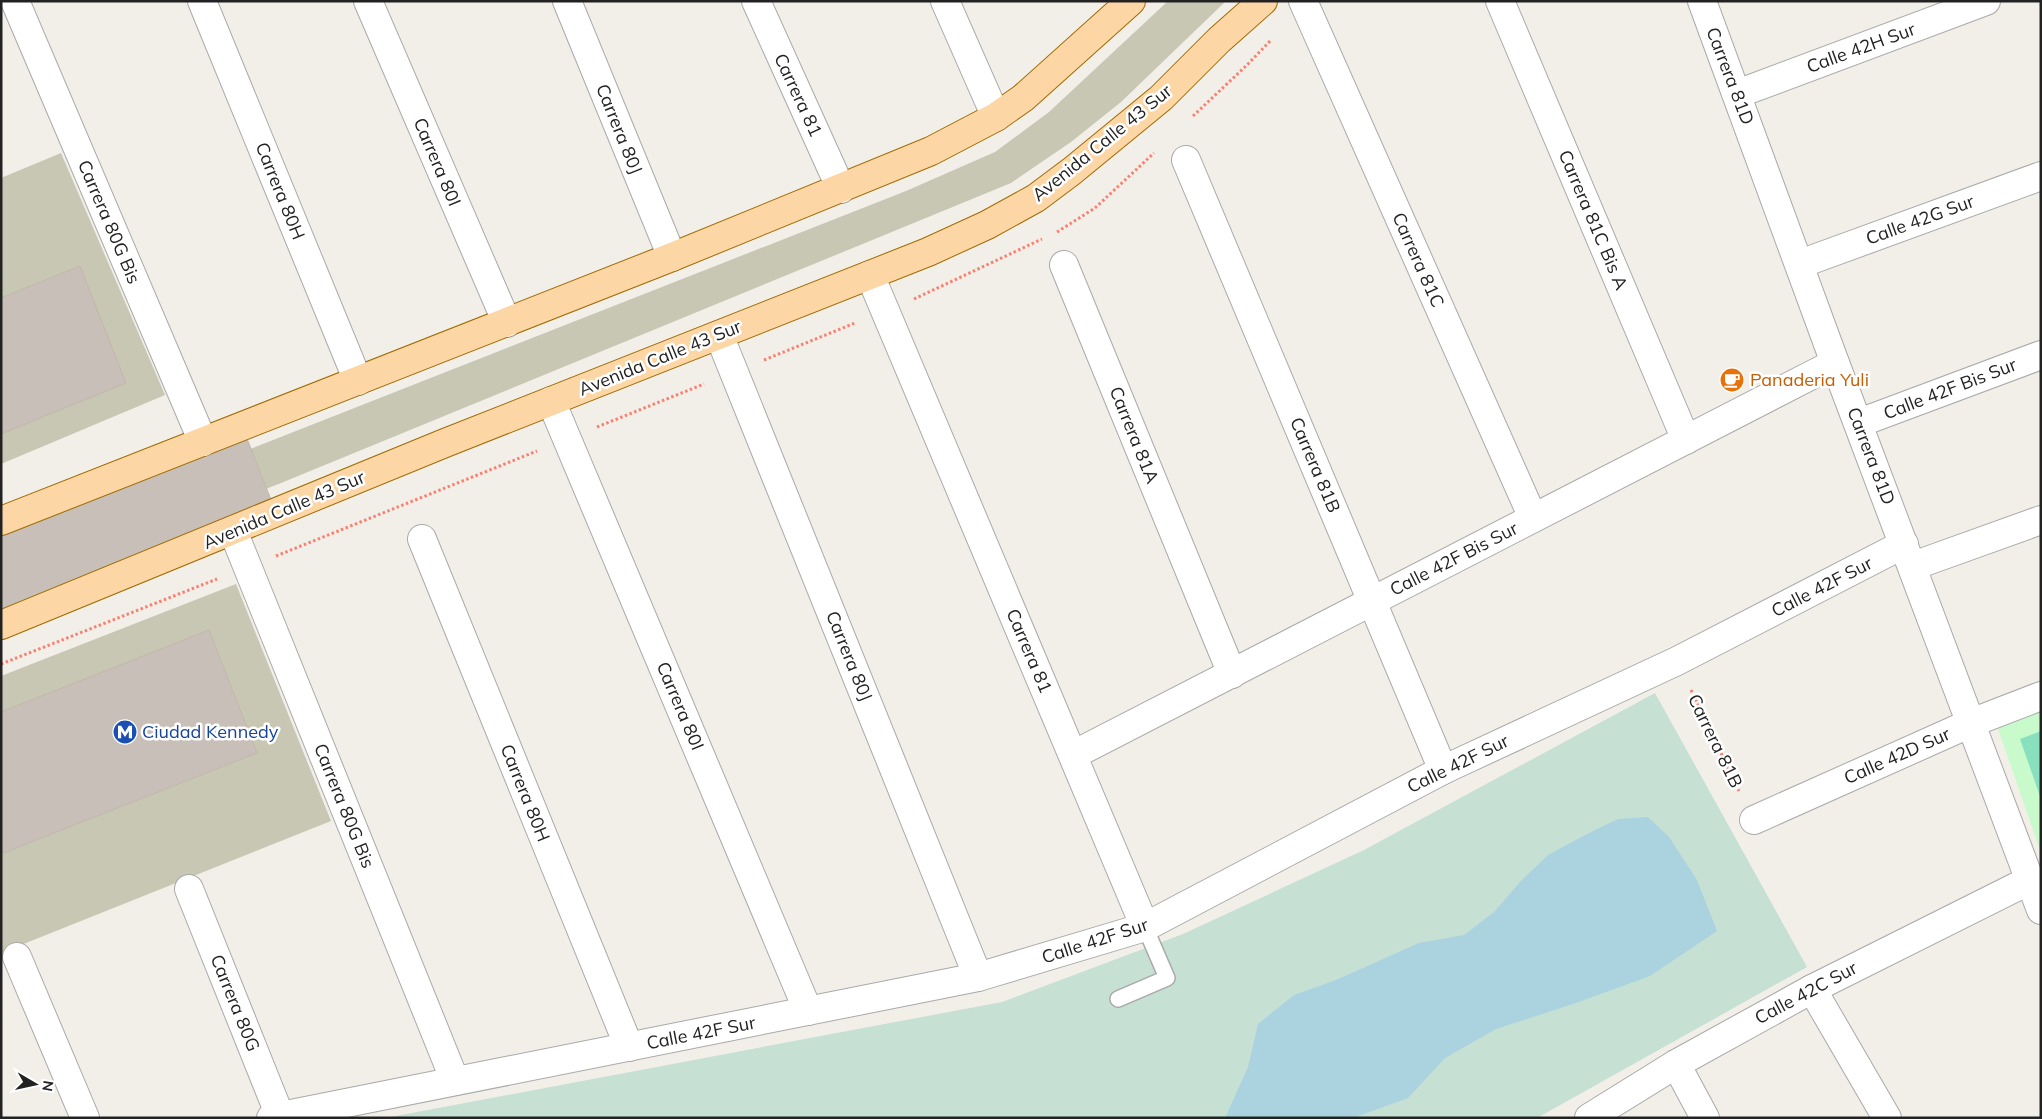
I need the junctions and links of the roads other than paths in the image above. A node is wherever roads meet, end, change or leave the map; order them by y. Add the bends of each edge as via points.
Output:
1 (15, 1) edge
2 (202, 1) edge
3 (368, 1) edge
4 (567, 1) edge
5 (756, 1) edge
6 (945, 1) edge
7 (1131, 1) edge
8 (1263, 1) edge
9 (1304, 1) edge
10 (1500, 1) edge
11 (1702, 1) edge
12 (1986, 1) edge
13 (1737, 94) junction
14 (996, 117) junction
15 (1186, 160) dead end
16 (2041, 176) edge
17 (841, 189) junction
18 (672, 257) junction
19 (1800, 264) junction
20 (1064, 265) dead end
21 (870, 275) junction
22 (506, 323) junction
23 (719, 335) junction
24 (2041, 355) edge
25 (1836, 363) junction
26 (358, 381) junction
27 (552, 401) junction
28 (1859, 423) junction
29 (1686, 440) junction
30 (203, 442) junction
31 (1533, 518) junction
32 (2041, 520) edge
33 (1, 521) edge
34 (232, 531) junction
35 (422, 539) dead end
36 (1909, 555) junction
37 (1372, 602) junction
38 (1, 625) edge
39 (1232, 674) junction
40 (2041, 696) edge
41 (1971, 723) junction
42 (1073, 755) junction
43 (1443, 770) junction
44 (1754, 820) road end
45 (2030, 880) junction
46 (189, 889) dead end
47 (2041, 910) edge
48 (1145, 927) junction
49 (18, 957) dead end
50 (978, 977) junction
51 (1812, 989) junction
52 (1118, 999) dead end
53 (808, 1012) junction
54 (629, 1047) junction
55 (1676, 1064) junction
56 (454, 1081) junction
57 (276, 1117) edge
58 (85, 1118) edge
59 (1589, 1118) edge
60 (1705, 1118) edge
61 (1887, 1118) edge

1 - 30 street, Carrera 80G Bis
2 - 26 street, Carrera 80H
3 - 22 street, Carrera 80I
4 - 18 street, Carrera 80J
5 - 17 street, Carrera 81
6 - 14 street
7 - 14 main road via 1054,72
8 - 21 main road, Avenida Calle 43 Sur via 1161,98 1036,198 987,226
9 - 31 street, Carrera 81C
10 - 29 street, Carrera 81C Bis A
11 - 13 street, Carrera 81D
12 - 13 street, Calle 42H Sur
13 - 19 street, Carrera 81D
14 - 17 main road via 932,151
15 - 37 street, Carrera 81B
16 - 19 street, Calle 42G Sur
17 - 18 main road
18 - 22 main road
19 - 25 street, Carrera 81D
20 - 39 street, Carrera 81A
21 - 23 main road, Avenida Calle 43 Sur
21 - 42 street, Carrera 81
22 - 26 main road
23 - 27 main road, Avenida Calle 43 Sur
23 - 50 street, Carrera 80J
24 - 28 street, Calle 42F Bis Sur
25 - 28 street, Carrera 81D
25 - 29 street, Calle 42F Bis Sur
26 - 30 main road
27 - 34 main road, Avenida Calle 43 Sur
27 - 53 street, Carrera 80I
28 - 36 street, Carrera 81D
29 - 31 street, Calle 42F Bis Sur
30 - 33 main road
31 - 37 street, Calle 42F Bis Sur
32 - 36 street, Calle 42F Sur
34 - 38 main road, Avenida Calle 43 Sur
34 - 56 street, Carrera 80G Bis
35 - 54 street, Carrera 80H
36 - 41 street, Carrera 81D
36 - 43 street, Calle 42F Sur
37 - 39 street, Calle 42F Bis Sur
37 - 43 street, Carrera 81B
39 - 42 street, Calle 42F Bis Sur
40 - 41 street, Calle 42D Sur
41 - 44 street, Calle 42D Sur
41 - 45 street, Carrera 81D
42 - 48 street, Carrera 81
43 - 48 street, Calle 42F Sur
45 - 47 street, Carrera 81D
45 - 51 street, Calle 42C Sur
46 - 57 street, Carrera 80G
48 - 50 street, Calle 42F Sur
48 - 52 lane, Carrera 81 via 1167,978
49 - 58 street
50 - 53 street, Calle 42F Sur
51 - 55 street, Calle 42C Sur
51 - 61 street
53 - 54 street, Calle 42F Sur
54 - 56 street, Calle 42F Sur
55 - 59 street, Calle 42C Sur
55 - 60 street
56 - 57 street, Calle 42F Sur

